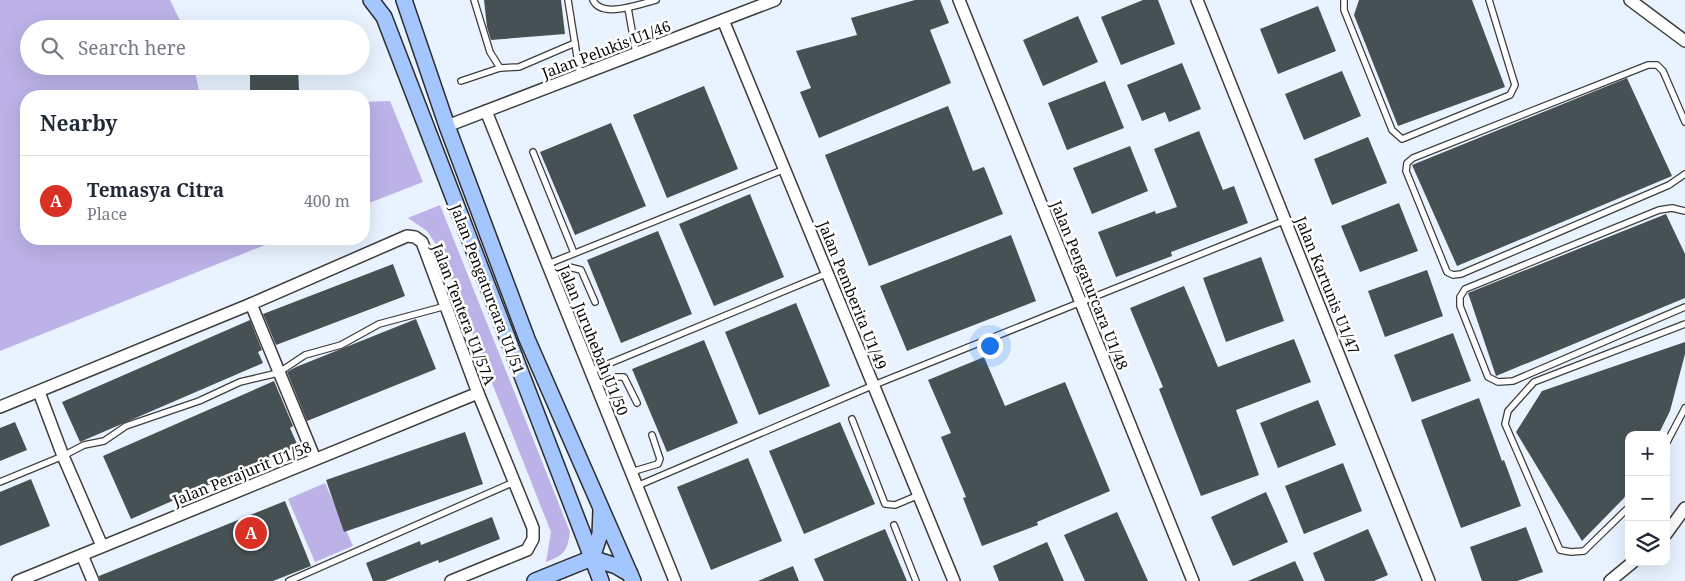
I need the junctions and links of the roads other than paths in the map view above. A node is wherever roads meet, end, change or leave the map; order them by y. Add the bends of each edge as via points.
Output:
1 (371, 0) edge
2 (404, 0) edge
3 (474, 0) edge
4 (568, 0) edge
5 (593, 0) edge
6 (656, 0) edge
7 (775, 0) edge
8 (959, 0) edge
9 (1197, 0) edge
10 (1344, 0) edge
11 (1489, 0) edge
12 (1630, 0) edge
13 (628, 8) junction
14 (723, 20) junction
15 (1685, 41) edge
16 (575, 44) junction
17 (636, 53) junction
18 (500, 68) junction
19 (580, 75) junction
20 (461, 81) dead end
21 (486, 111) junction
22 (1685, 122) edge
23 (447, 126) junction
24 (533, 152) dead end
25 (784, 169) junction
26 (1685, 174) edge
27 (1685, 211) edge
28 (1286, 220) junction
29 (574, 253) junction
30 (550, 270) junction
31 (828, 273) junction
32 (595, 302) dead end
33 (1080, 302) junction
34 (251, 304) junction
35 (446, 306) junction
36 (1685, 307) edge
37 (1685, 324) edge
38 (591, 371) junction
39 (278, 373) junction
40 (596, 385) junction
41 (874, 385) junction
42 (39, 392) junction
43 (478, 393) junction
44 (637, 403) dead end
45 (0, 407) edge
46 (1685, 408) edge
47 (852, 419) dead end
48 (652, 435) dead end
49 (1670, 436) edge
50 (63, 456) junction
51 (315, 459) junction
52 (631, 472) junction
53 (0, 482) edge
54 (514, 482) junction
55 (637, 486) junction
56 (919, 495) junction
57 (601, 506) junction
58 (1685, 508) edge
59 (1625, 510) edge
60 (894, 525) dead end
61 (1670, 529) edge
62 (585, 540) junction
63 (102, 546) junction
64 (82, 555) junction
65 (592, 558) junction
66 (575, 565) junction
67 (1628, 566) edge
68 (631, 578) edge
69 (601, 580) edge
70 (18, 581) edge
71 (93, 581) edge
72 (289, 581) edge
73 (451, 581) edge
74 (535, 581) edge
75 (675, 581) edge
76 (916, 581) edge
77 (954, 581) edge
78 (1192, 581) edge
79 (1429, 581) edge
80 (1610, 581) edge

1 - 62 main road, Jalan Pengaturcara U1/51 via 384,17
2 - 23 main road, Jalan Pengaturcara U1/51
3 - 18 lane via 490,52
4 - 16 lane
5 - 13 lane via 603,10
6 - 13 lane
7 - 14 street, Jalan Pelukis U1/46
8 - 33 street, Jalan Pengaturcara U1/48
9 - 28 street, Jalan Kartunis U1/47
10 - 11 lane via 1344,10 1392,130 1402,139 1510,95 1515,85
12 - 15 street
13 - 17 lane
14 - 17 street, Jalan Pelukis U1/46
14 - 25 street, Jalan Pemberita U1/49
16 - 18 lane via 519,67
16 - 19 lane
17 - 19 street, Jalan Pelukis U1/46
18 - 20 lane
19 - 21 street, Jalan Pelukis U1/46
21 - 23 street, Jalan Pelukis U1/46
21 - 30 street, Jalan Juruhebah U1/50
22 - 26 lane via 1663,71 1657,65 1648,65 1413,158 1407,163 1406,171 1447,272 1453,275 1669,185
23 - 57 main road, Jalan Pengaturcara U1/51 via 527,339
24 - 29 lane
25 - 29 lane
25 - 31 street, Jalan Pemberita U1/49
27 - 36 lane via 1659,210 1465,289 1460,297 1460,306 1488,377 1498,382 1513,381
28 - 33 lane
28 - 79 street, Jalan Kartunis U1/47
29 - 30 lane
30 - 32 lane via 581,270
30 - 38 street, Jalan Juruhebah U1/50
31 - 38 lane
31 - 41 street, Jalan Pemberita U1/49
33 - 41 lane
33 - 78 street, Jalan Pengaturcara U1/48
34 - 35 street, Jalan Tentera U1/57A via 407,236 415,236 422,242
34 - 39 street
34 - 42 street, Jalan Tentera U1/57A
35 - 39 lane via 379,324 342,345 305,355
35 - 43 street, Jalan Tentera U1/57A
37 - 59 lane via 1534,382 1508,411 1505,424 1560,550 1584,552
38 - 40 street, Jalan Juruhebah U1/50
39 - 50 lane via 226,387 190,405 126,426 104,440 84,445
39 - 51 street
40 - 44 lane via 624,377
40 - 52 street, Jalan Juruhebah U1/50
41 - 55 lane
41 - 56 street, Jalan Pemberita U1/49
42 - 45 street, Jalan Tentera U1/57A
42 - 50 street
43 - 51 street, Jalan Perajurit U1/58
43 - 54 street, Jalan Tentera U1/57A
46 - 49 lane
47 - 56 lane via 885,504 895,505
48 - 52 lane via 660,459 658,464
50 - 53 lane
50 - 63 street
51 - 63 street, Jalan Perajurit U1/58
52 - 55 street, Jalan Juruhebah U1/50
54 - 72 lane
54 - 73 street, Jalan Tentera U1/57A via 533,528 533,539 527,550
55 - 75 street, Jalan Juruhebah U1/50
56 - 77 street, Jalan Pemberita U1/49
57 - 65 main road via 600,534
57 - 68 main road, Jalan Pengaturcara U1/51
58 - 61 street
60 - 76 lane
62 - 65 main road, Jalan Pengaturcara U1/51
62 - 66 main road
63 - 64 street, Jalan Perajurit U1/58
64 - 70 street, Jalan Perajurit U1/58
64 - 71 street
65 - 66 main road
65 - 68 main road via 616,566
65 - 69 main road, Jalan Pengaturcara U1/51
66 - 69 main road
66 - 74 main road
67 - 80 street

